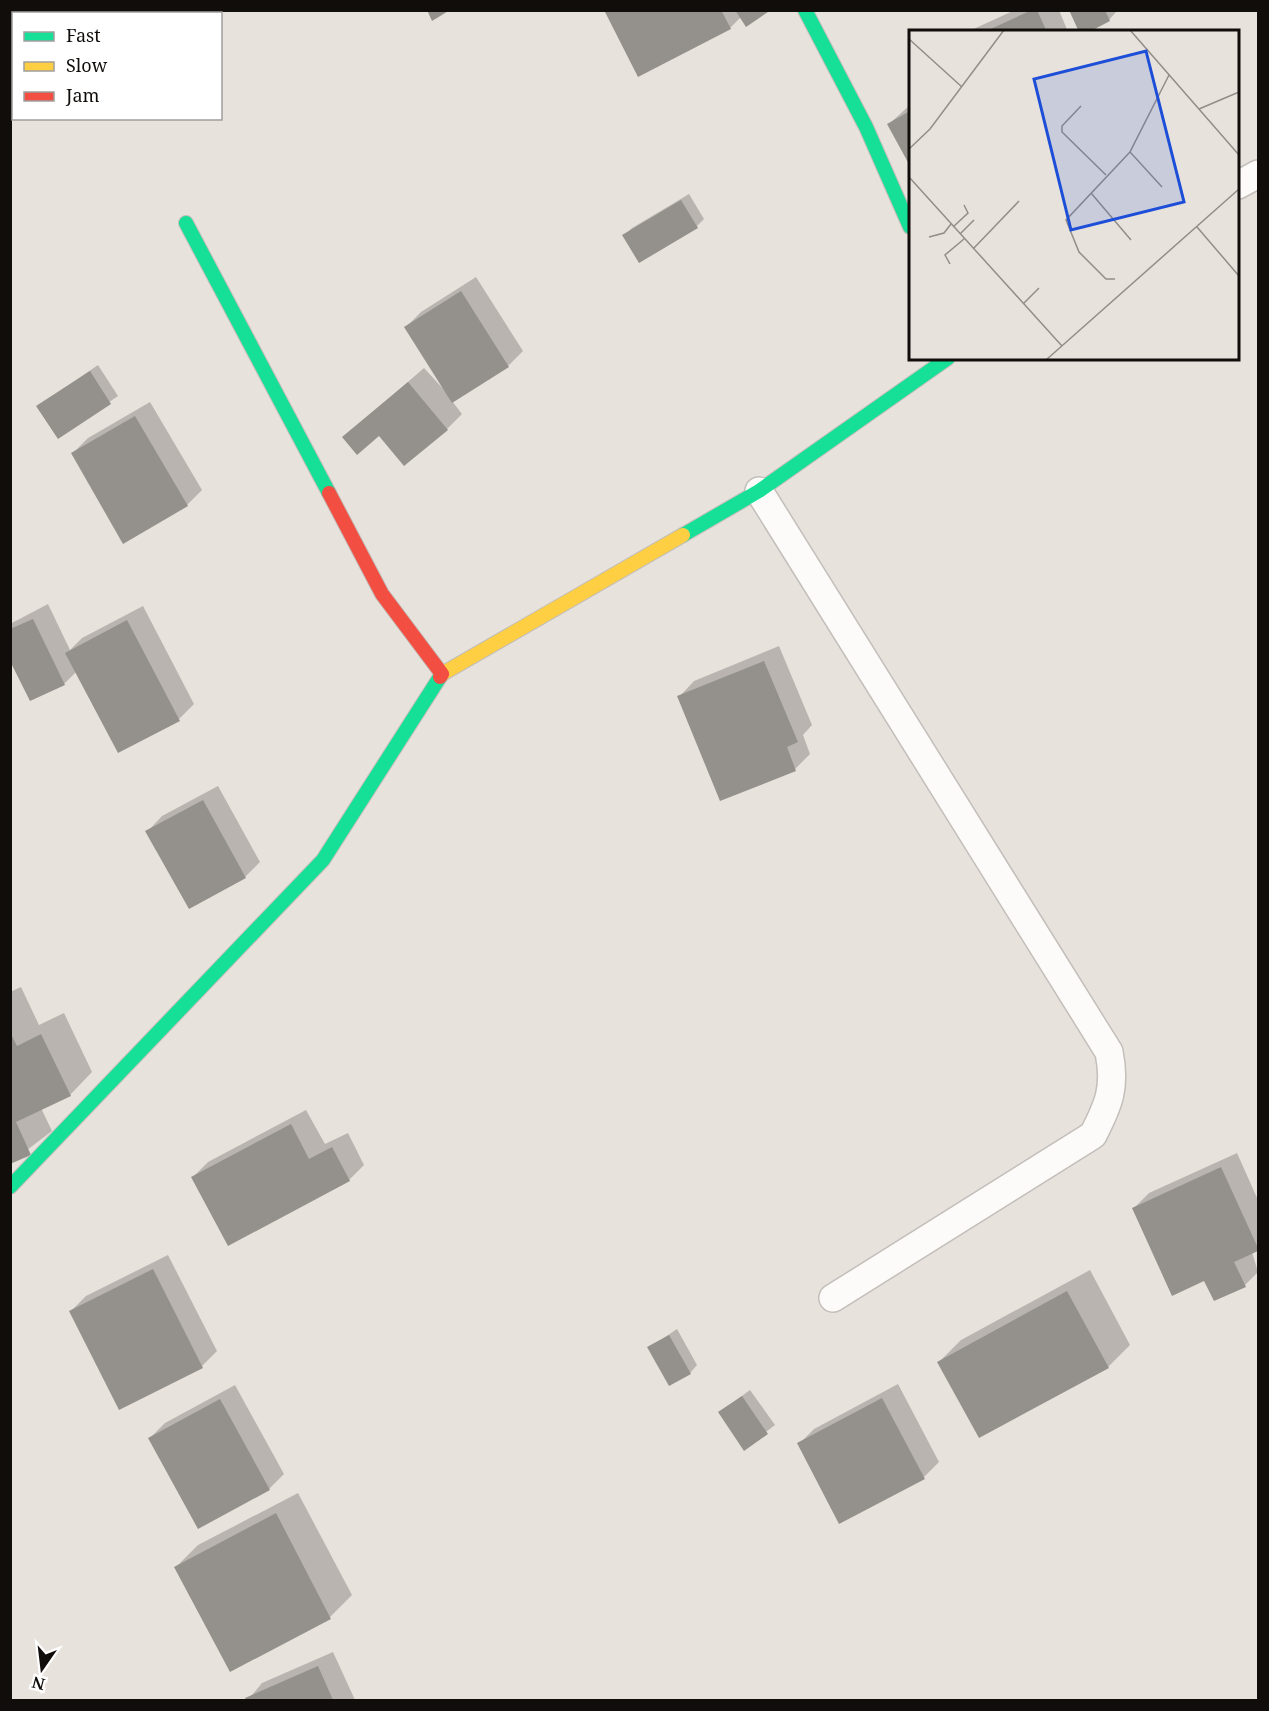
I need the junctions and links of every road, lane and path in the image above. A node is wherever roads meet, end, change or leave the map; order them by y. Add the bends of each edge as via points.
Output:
1 (805, 10) edge
2 (1258, 174) edge
3 (1239, 184) edge
4 (186, 223) dead end
5 (909, 225) edge
6 (945, 360) edge
7 (759, 491) junction
8 (442, 674) junction
9 (10, 1187) edge
10 (833, 1298) dead end

1 - 5 street via 866,127
2 - 3 lane
4 - 8 street via 382,594
6 - 7 street
7 - 8 street
7 - 10 lane via 1109,1052 1113,1074 1109,1104 1093,1135
8 - 9 street via 323,860

